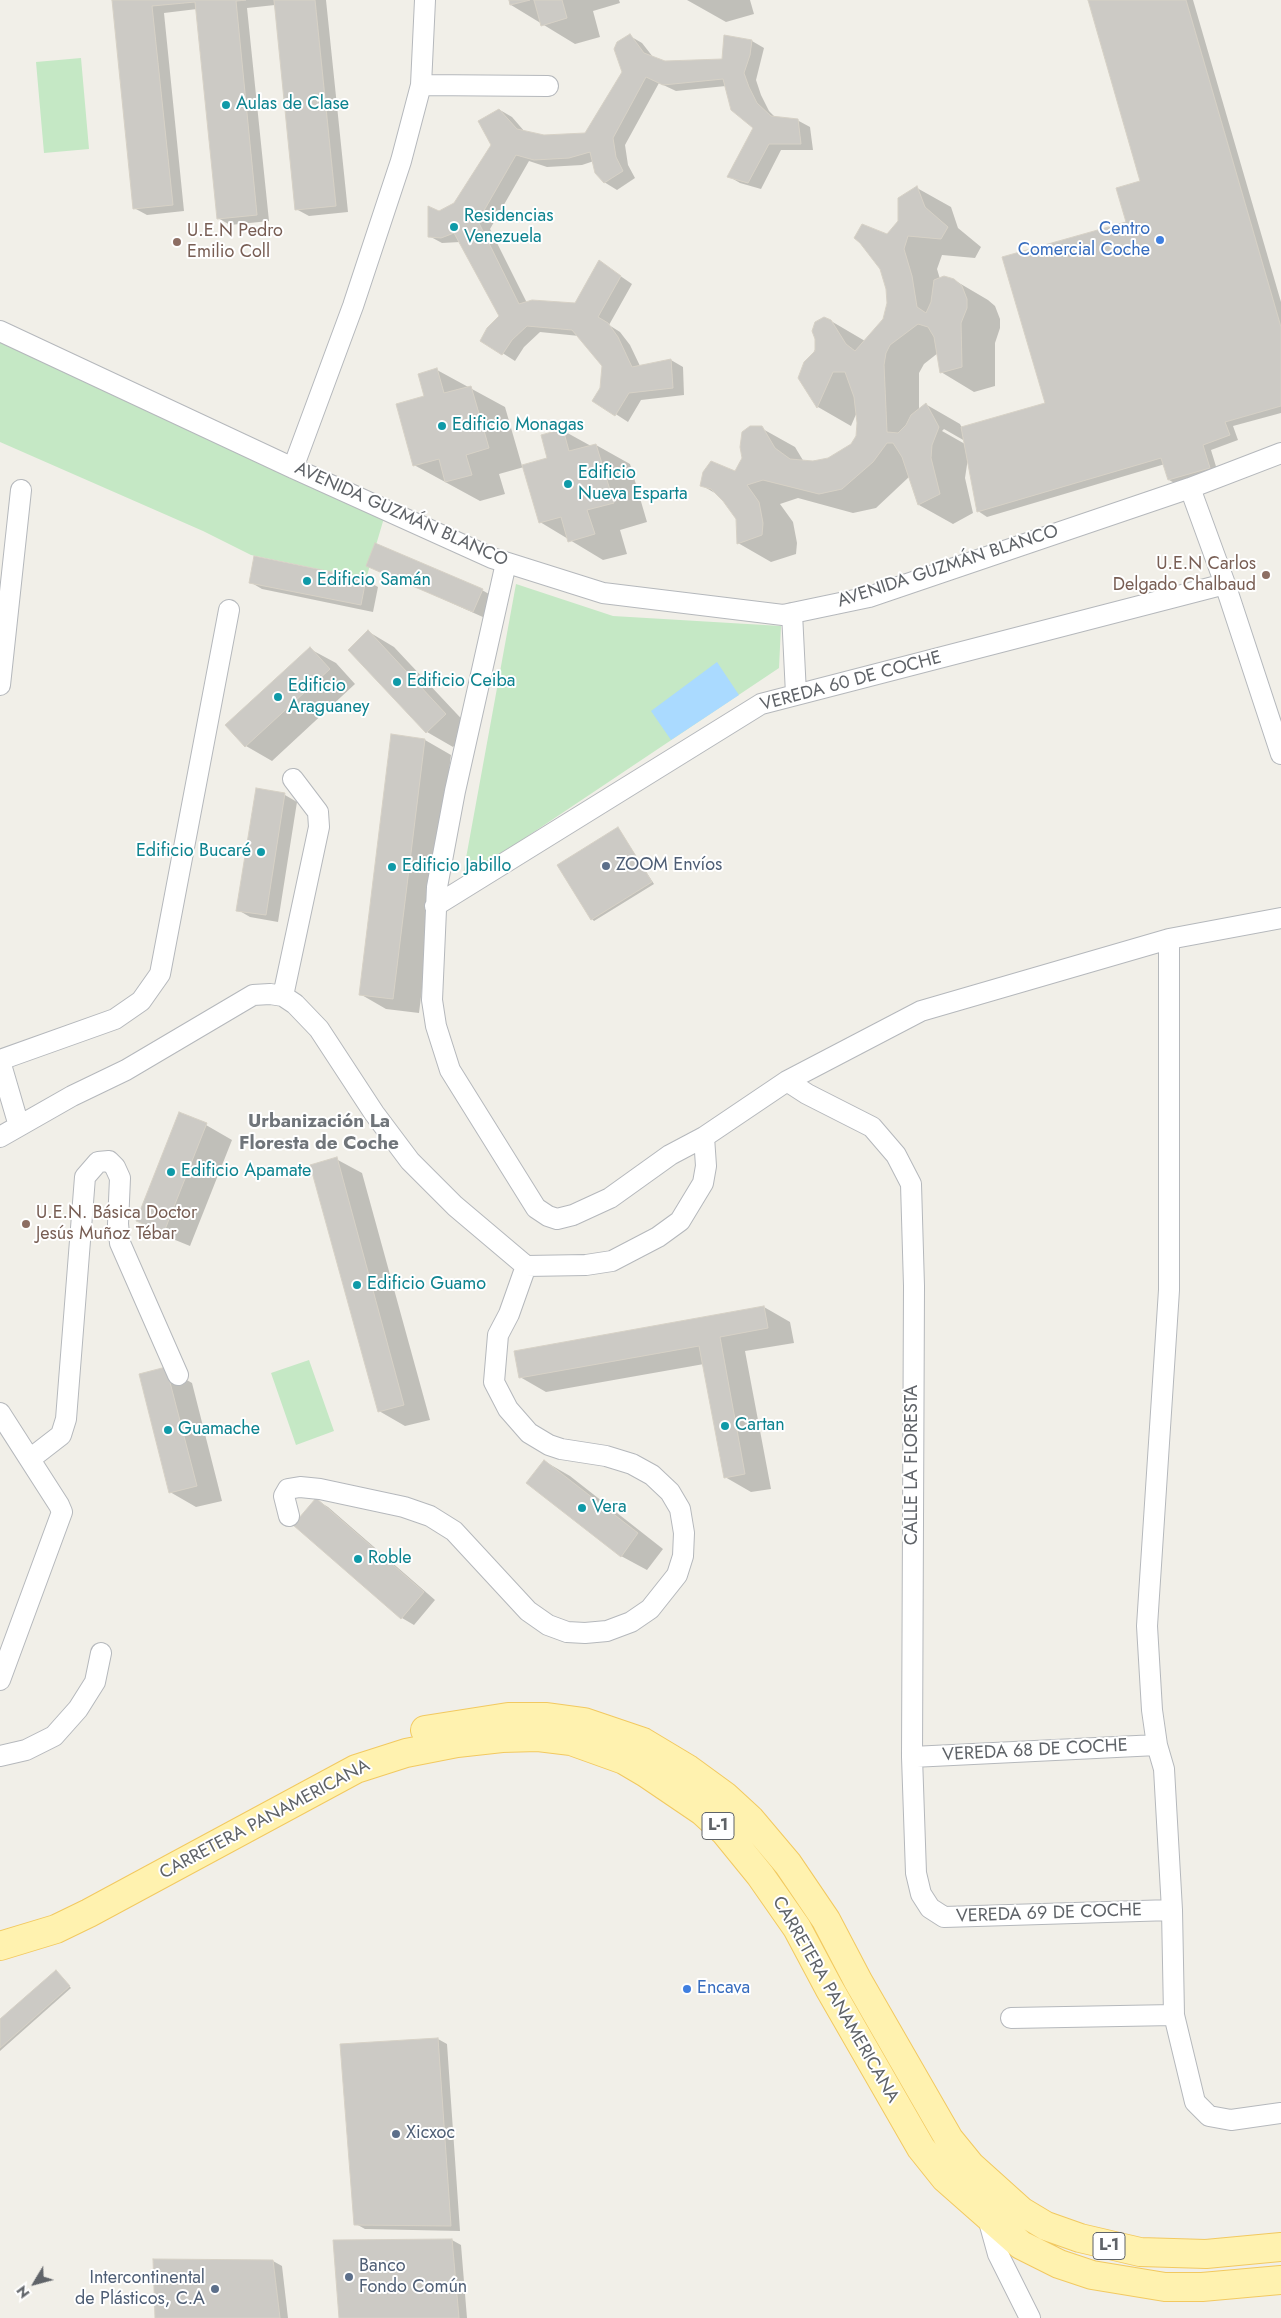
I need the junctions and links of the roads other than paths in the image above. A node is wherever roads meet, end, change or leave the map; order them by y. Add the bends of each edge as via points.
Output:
1 (425, 0) edge
2 (421, 85) junction
3 (548, 86) dead end
4 (0, 330) edge
5 (1281, 454) edge
6 (293, 468) junction
7 (1190, 488) junction
8 (20, 490) dead end
9 (506, 563) junction
10 (1224, 584) junction
11 (229, 610) dead end
12 (792, 614) junction
13 (0, 685) edge
14 (796, 694) junction
15 (1281, 754) edge
16 (293, 779) dead end
17 (435, 906) junction
18 (1281, 918) edge
19 (1169, 939) junction
20 (283, 996) junction
21 (0, 1061) edge
22 (787, 1081) junction
23 (19, 1126) junction
24 (0, 1137) edge
25 (704, 1137) junction
26 (526, 1266) junction
27 (178, 1375) dead end
28 (0, 1412) edge
29 (30, 1459) junction
30 (289, 1516) dead end
31 (101, 1653) dead end
32 (0, 1680) edge
33 (1157, 1745) junction
34 (0, 1756) edge
35 (912, 1757) junction
36 (930, 1908) joint
37 (1172, 1910) junction
38 (0, 1927) edge
39 (0, 1946) edge
40 (1174, 2015) junction
41 (1011, 2018) dead end
42 (1281, 2113) edge
43 (988, 2218) junction
44 (1281, 2247) edge
45 (1281, 2280) edge
46 (1030, 2318) edge

1 - 2 street
2 - 3 street
2 - 6 street via 401,160 353,306
4 - 6 street, AVENIDA GUZMÁN BLANCO
5 - 7 street, AVENIDA GUZMÁN BLANCO
6 - 9 street, AVENIDA GUZMÁN BLANCO
7 - 10 street
7 - 12 street, AVENIDA GUZMÁN BLANCO via 869,597
8 - 13 street
9 - 12 street, AVENIDA GUZMÁN BLANCO via 604,593
9 - 17 street via 455,791
10 - 14 street, VEREDA 60 DE COCHE
10 - 15 street
11 - 21 street via 160,974 141,1001 115,1019
12 - 14 street
14 - 17 street, VEREDA 60 DE COCHE via 760,704
16 - 20 street via 318,812 319,827
17 - 25 street via 432,1000 441,1046 450,1070 536,1208 557,1219 593,1207 628,1188 670,1155
18 - 19 street
19 - 22 street via 921,1011
19 - 33 street via 1169,1290 1147,1626
20 - 23 street via 253,995 126,1070
20 - 26 street via 319,1029 410,1161 455,1206
21 - 23 street
22 - 25 street
22 - 35 street, CALLE LA FLORESTA via 872,1127 896,1155 911,1184 914,1286
23 - 24 street
25 - 26 street via 706,1166 703,1183 680,1221 658,1237 612,1260 586,1265
26 - 30 street via 498,1335 494,1382 508,1409 529,1433 561,1449 632,1464 652,1475 670,1492 680,1509 683,1556 677,1575 650,1609 631,1622 607,1631 567,1632 548,1625 528,1611 468,1544 430,1516 404,1507 300,1487 288,1489 284,1496
27 - 29 street via 120,1243 120,1178 116,1167 109,1161 98,1162 85,1177 66,1419 61,1435
28 - 29 street
29 - 32 street via 62,1512
31 - 34 street via 95,1682 54,1736 26,1750
33 - 35 street, VEREDA 68 DE COCHE
33 - 37 street via 1164,1769
35 - 36 street, CALLE LA FLORESTA via 916,1873 920,1894
36 - 37 street, VEREDA 69 DE COCHE via 944,1917
37 - 40 street
38 - 44 main road, CARRETERA PANAMERICANA / L-1 via 37,1917 86,1896 354,1750 409,1733 480,1721 547,1717 584,1722 643,1742 667,1756 725,1796 750,1819 788,1864 826,1920 950,2139 971,2166 1021,2211 1046,2226 1080,2238 1140,2252 1206,2254
39 - 43 main road, CARRETERA PANAMERICANA / L-1 via 56,1929 89,1913 356,1769 406,1752 457,1743 538,1737 571,1741 639,1768 702,1811 725,1832 797,1928 921,2148 945,2178
40 - 41 street
40 - 42 street via 1195,2102 1209,2116 1231,2120
43 - 45 main road, CARRETERA PANAMERICANA / L-1 via 1020,2245 1092,2276 1165,2287
43 - 46 street via 998,2254

